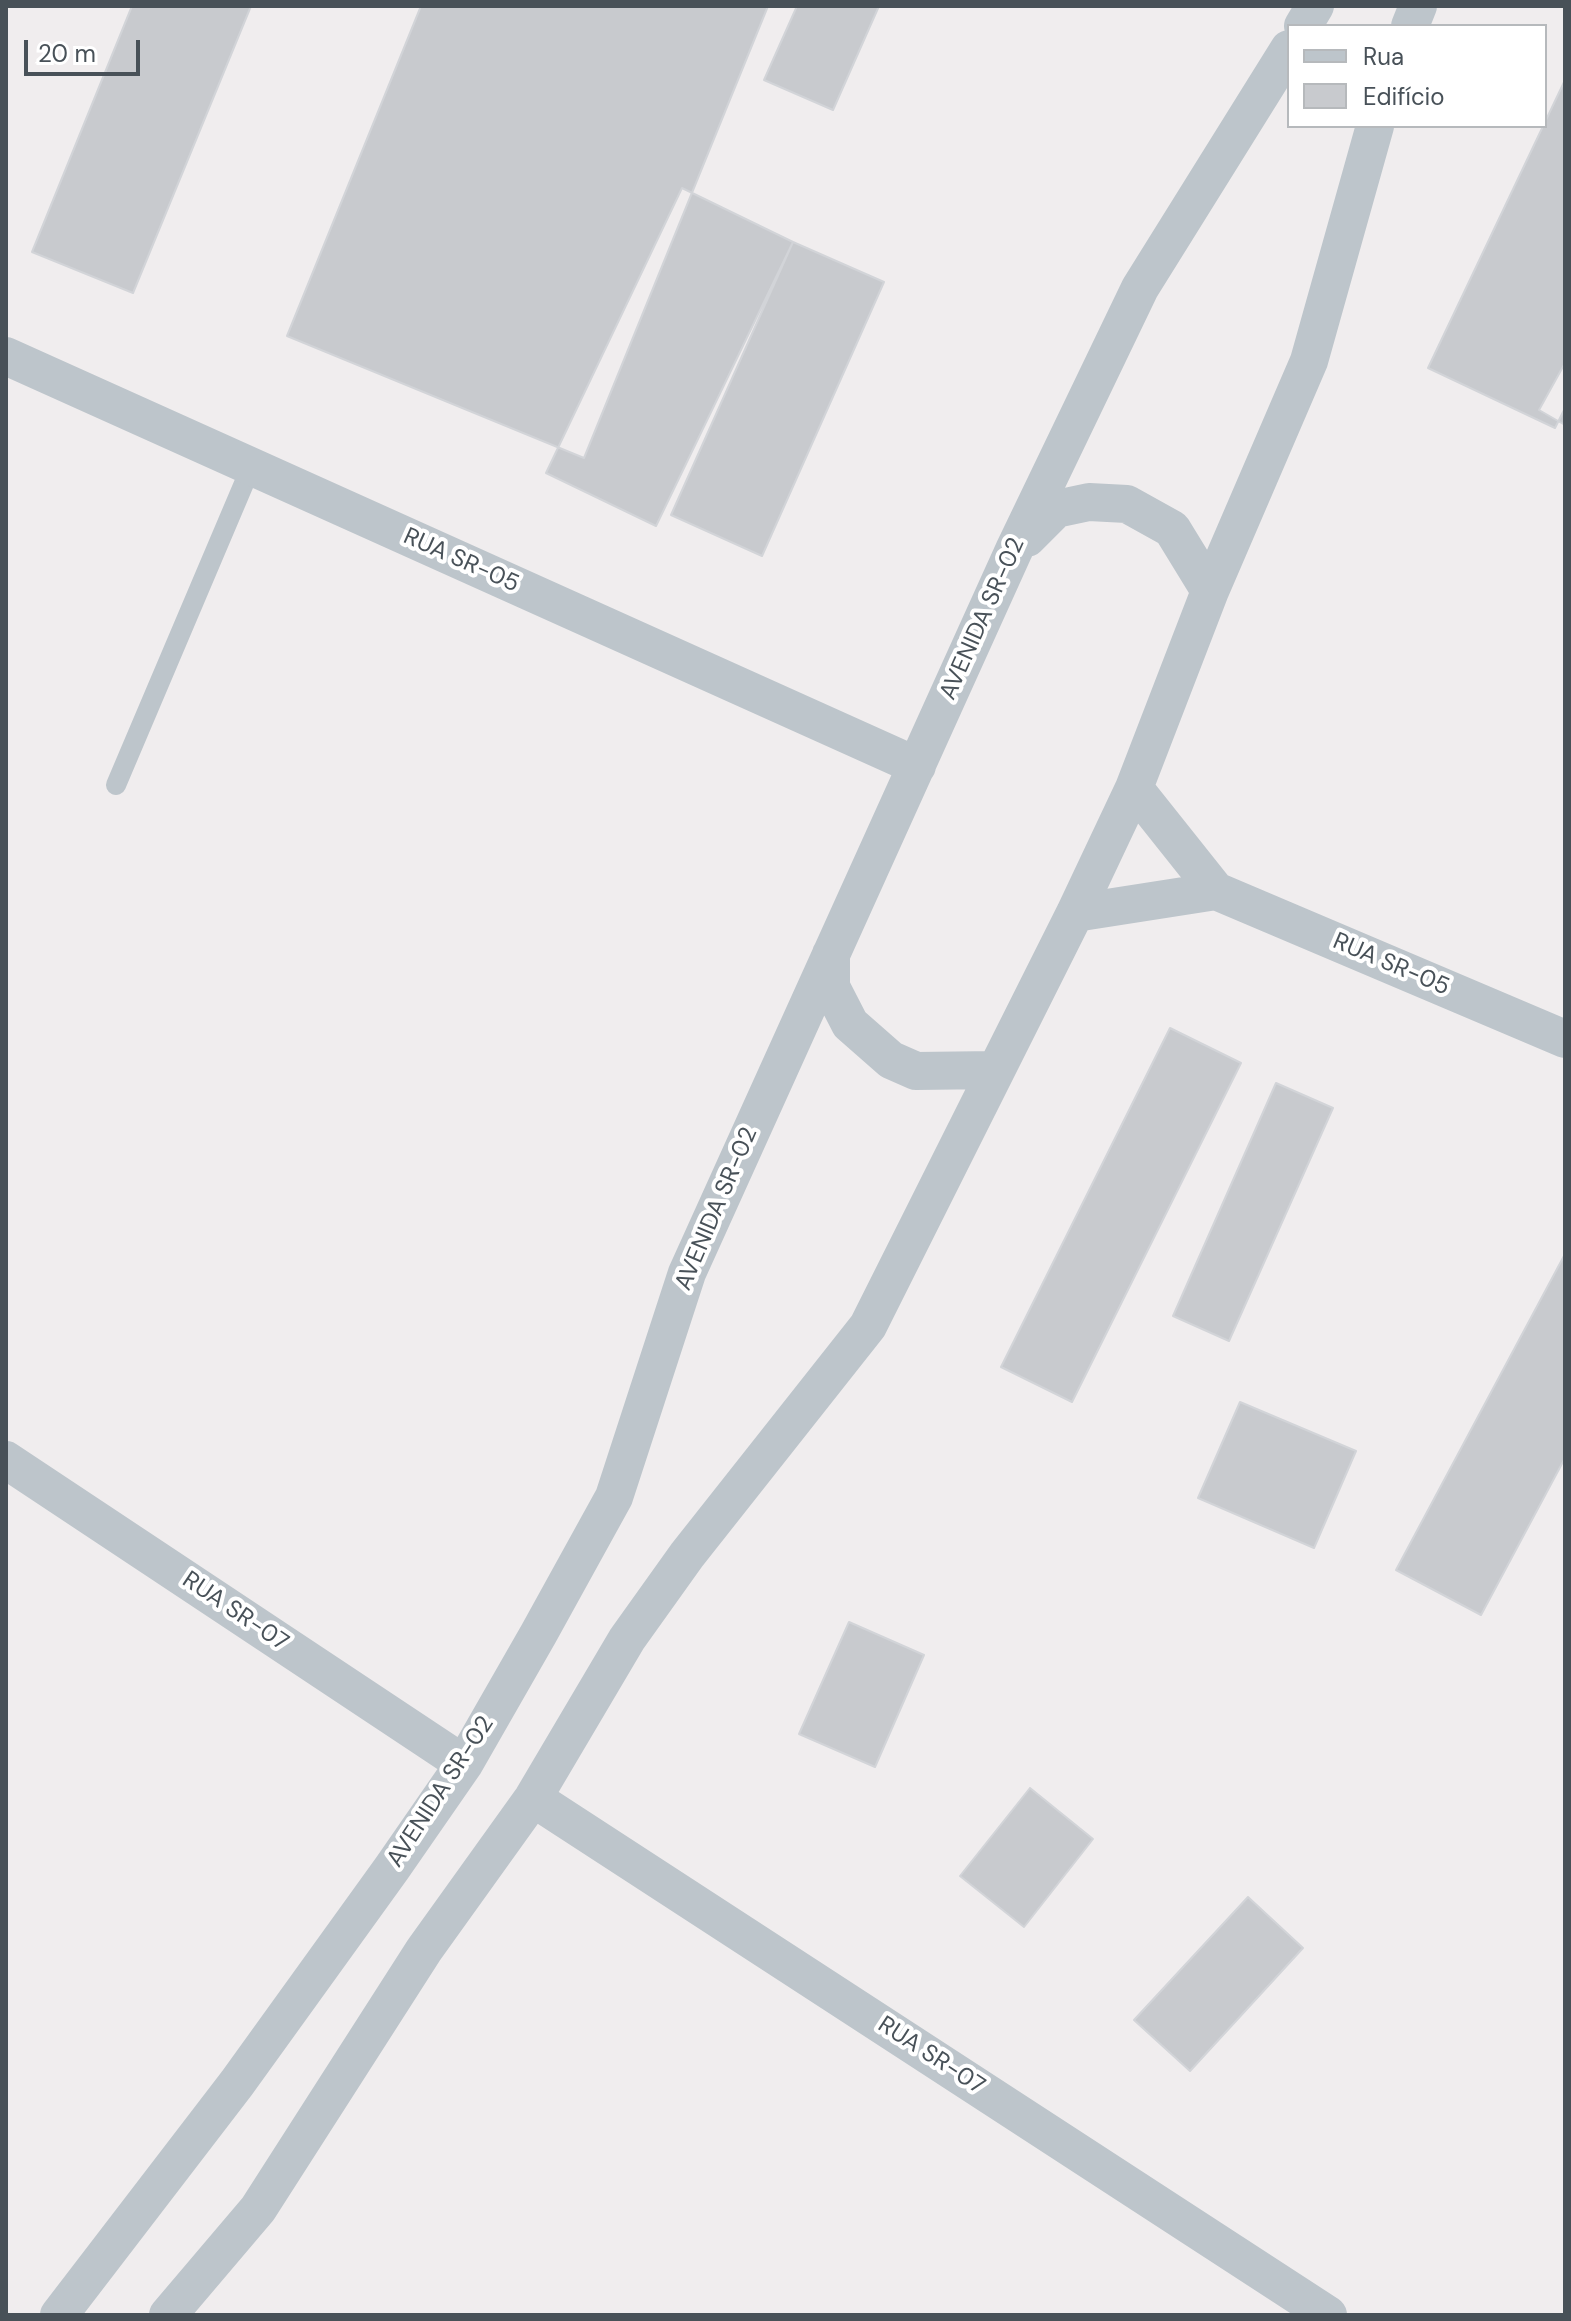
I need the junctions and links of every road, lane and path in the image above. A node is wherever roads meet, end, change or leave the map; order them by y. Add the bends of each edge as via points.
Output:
1 (1315, 6) edge
2 (1304, 24) edge
3 (1287, 52) edge
4 (1374, 128) edge
5 (6, 356) edge
6 (251, 467) junction
7 (1014, 550) junction
8 (1210, 591) junction
9 (917, 766) junction
10 (116, 785) dead end
11 (1134, 788) junction
12 (1216, 891) junction
13 (1075, 913) junction
14 (831, 954) junction
15 (1565, 1039) edge
16 (996, 1070) junction
17 (6, 1460) edge
18 (464, 1764) junction
19 (533, 1798) junction
20 (59, 2315) edge
21 (168, 2315) edge
22 (1328, 2315) edge

1 - 2 street
3 - 7 street, AVENIDA SR-02 via 1140,288
4 - 8 street via 1309,361
5 - 6 street, RUA SR-05
6 - 9 street, RUA SR-05
6 - 10 lane
7 - 8 street via 1056,509 1089,502 1127,504 1172,529
7 - 9 street, AVENIDA SR-02
8 - 11 street
9 - 14 street, AVENIDA SR-02
11 - 12 street, RUA SR-05
11 - 13 street
12 - 13 street
12 - 15 street, RUA SR-05
13 - 16 street
14 - 16 street via 831,987 850,1024 891,1060 916,1071
14 - 18 street, AVENIDA SR-02 via 687,1273 614,1497
16 - 19 street via 868,1326 661,1591
17 - 18 street, RUA SR-07
18 - 20 street, AVENIDA SR-02 via 237,2083
19 - 21 street via 424,1950 258,2209
19 - 22 street, RUA SR-07

